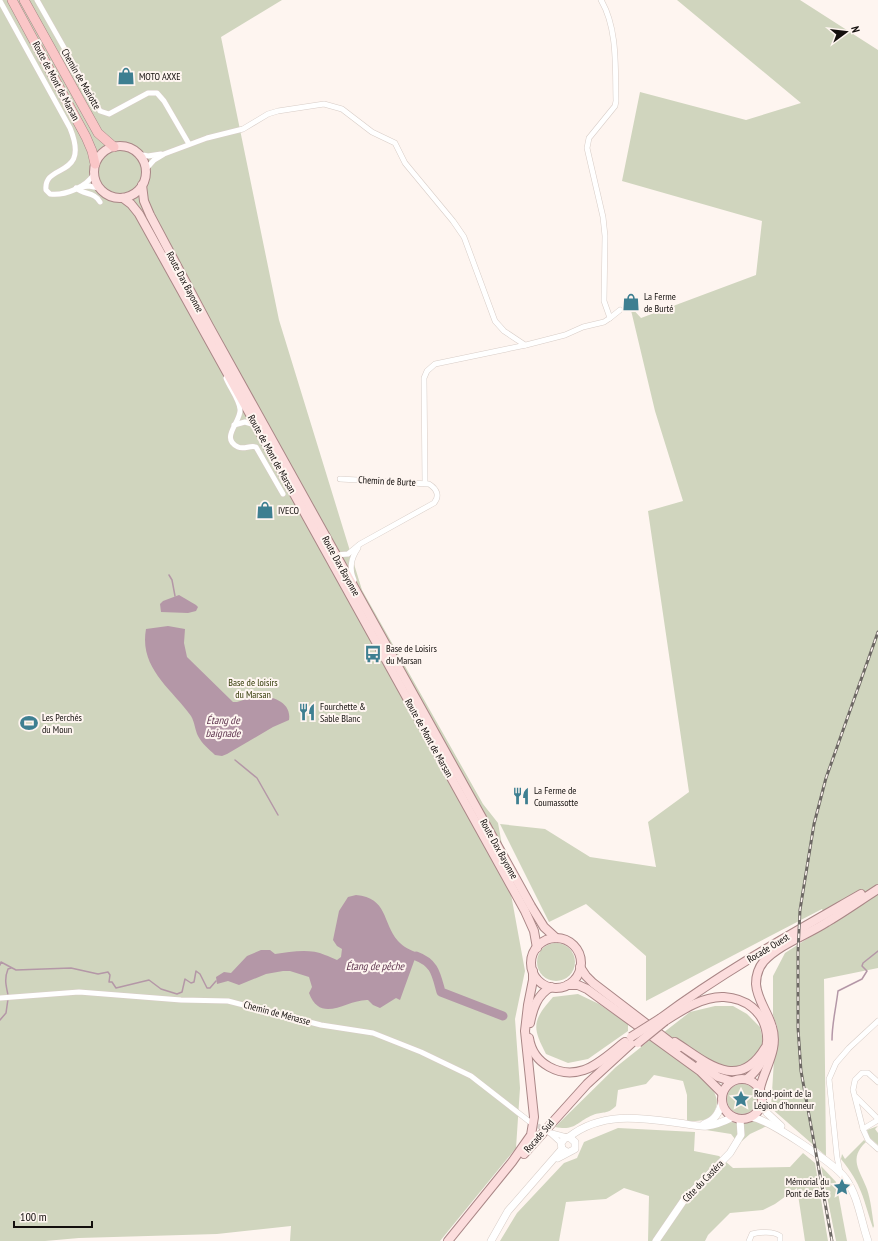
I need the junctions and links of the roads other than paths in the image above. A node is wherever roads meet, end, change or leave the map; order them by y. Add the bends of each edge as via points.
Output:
1 (0, 0) edge
2 (12, 0) edge
3 (24, 0) edge
4 (37, 0) edge
5 (601, 0) edge
6 (189, 144) junction
7 (114, 147) junction
8 (138, 154) junction
9 (164, 154) junction
10 (95, 164) junction
11 (145, 170) junction
12 (94, 174) junction
13 (142, 185) junction
14 (76, 188) junction
15 (99, 188) junction
16 (123, 198) junction
17 (100, 202) dead end
18 (620, 310) dead end
19 (610, 318) junction
20 (526, 345) junction
21 (212, 346) junction
22 (234, 425) junction
23 (256, 426) junction
24 (340, 479) dead end
25 (425, 484) junction
26 (282, 494) dead end
27 (366, 541) junction
28 (335, 555) junction
29 (383, 642) junction
30 (878, 884) edge
31 (878, 889) edge
32 (556, 938) junction
33 (536, 948) junction
34 (580, 967) junction
35 (533, 971) junction
36 (568, 985) junction
37 (551, 987) junction
38 (5, 997) edge
39 (663, 1019) junction
40 (878, 1021) edge
41 (662, 1036) junction
42 (635, 1040) junction
43 (767, 1044) junction
44 (747, 1079) junction
45 (731, 1081) junction
46 (878, 1082) edge
47 (760, 1088) junction
48 (722, 1093) junction
49 (855, 1096) junction
50 (762, 1101) junction
51 (722, 1102) junction
52 (752, 1117) junction
53 (736, 1118) junction
54 (878, 1120) edge
55 (530, 1122) tunnel mouth
56 (588, 1126) junction
57 (698, 1126) junction
58 (863, 1129) junction
59 (568, 1137) junction
60 (796, 1140) junction
61 (575, 1142) junction
62 (563, 1148) junction
63 (878, 1149) edge
64 (836, 1157) junction
65 (829, 1164) junction
66 (840, 1172) junction
67 (448, 1241) edge
68 (452, 1241) edge
69 (491, 1241) edge
70 (656, 1241) edge
71 (749, 1241) edge
72 (780, 1241) edge
73 (868, 1241) edge

1 - 14 street via 70,128 76,147 76,155 72,162 68,167 49,177 46,190 54,194
2 - 10 highway, Route de Mont de Marsan via 84,133
3 - 7 highway via 98,133
4 - 6 street, Chemin de Mariotte via 100,111 109,114 148,93 157,93
5 - 19 street via 608,12 612,30 616,101 615,106 588,138 586,148 603,217 604,301
6 - 9 street
6 - 20 street via 243,129 278,111 324,104 342,108 372,132 395,143 405,163 454,221 464,237 495,321 504,331
7 - 8 main road via 127,147
7 - 10 main road via 101,154
8 - 9 street
8 - 11 main road
9 - 11 street
10 - 12 main road
11 - 13 main road
12 - 14 street via 88,182
12 - 15 main road
13 - 16 main road via 130,196
13 - 28 main road, Route Dax Bayonne via 147,208 169,253
14 - 15 street
14 - 17 street via 93,195
15 - 16 main road via 106,194
16 - 21 main road, Route de Mont de Marsan via 139,214
18 - 19 street
19 - 20 street via 565,335
20 - 25 street via 434,364 427,371 424,378
21 - 22 street via 239,405 241,414
21 - 23 main road, Route de Mont de Marsan
22 - 23 street via 245,422
22 - 26 street via 231,435 233,442 242,448 256,447
23 - 33 main road, Route de Mont de Marsan via 525,912 534,931
24 - 25 street, Chemin de Burte
25 - 27 street, Chemin de Burte via 431,485 437,493 434,503
27 - 28 street, Chemin de Burte via 348,554
27 - 29 street, Chemin de Burte via 355,553 351,573
28 - 29 main road, Route Dax Bayonne
29 - 32 main road, Route Dax Bayonne via 531,906 544,927
30 - 39 main road, Rocade Ouest via 742,963 704,987
31 - 47 main road via 772,954 760,967 756,987 771,1024 774,1040 771,1058
32 - 33 main road via 547,940
32 - 34 main road via 574,946 580,956
33 - 35 main road via 532,959
34 - 36 main road via 576,978
34 - 41 main road via 593,983
35 - 37 main road via 540,981
35 - 67 main road via 525,1031 534,1116 531,1135
36 - 37 main road
36 - 48 main road via 578,985 587,989 700,1071
37 - 42 main road via 538,998 530,1024 530,1043 536,1056 553,1069 574,1072 585,1070
38 - 55 street, Chemin de Ménasse via 79,992 228,1001 321,1025 373,1033 471,1076
39 - 42 main road, bridge
39 - 43 main road via 698,1002 724,997 753,1008 766,1027
40 - 64 street via 836,1063 829,1079
41 - 43 main road via 710,1065 728,1072 752,1065
41 - 45 main road via 715,1076
42 - 68 main road, Rocade Sud via 587,1084 539,1136
43 - 44 main road via 764,1059
44 - 45 main road
44 - 47 main road
45 - 48 main road
46 - 49 street via 868,1073 858,1075 853,1086
47 - 50 main road
48 - 51 main road
49 - 54 street
49 - 58 street
50 - 52 main road via 761,1108
50 - 60 street via 767,1113
51 - 53 main road via 724,1108
51 - 57 street via 715,1117
52 - 53 main road
52 - 60 street via 763,1120
53 - 57 street
53 - 70 street, Côte du Castéra via 742,1133 730,1153 684,1200
54 - 58 street
56 - 57 street via 609,1119 631,1117
56 - 59 street
56 - 61 street
58 - 63 street via 868,1140
59 - 61 street
59 - 62 street
59 - 62 street via 548,1132
60 - 65 street
61 - 62 street via 575,1148
62 - 69 street via 508,1211
64 - 65 street via 834,1162
64 - 66 street
65 - 66 street
66 - 73 street via 852,1193
71 - 72 street via 752,1234 757,1232 776,1234 780,1236

